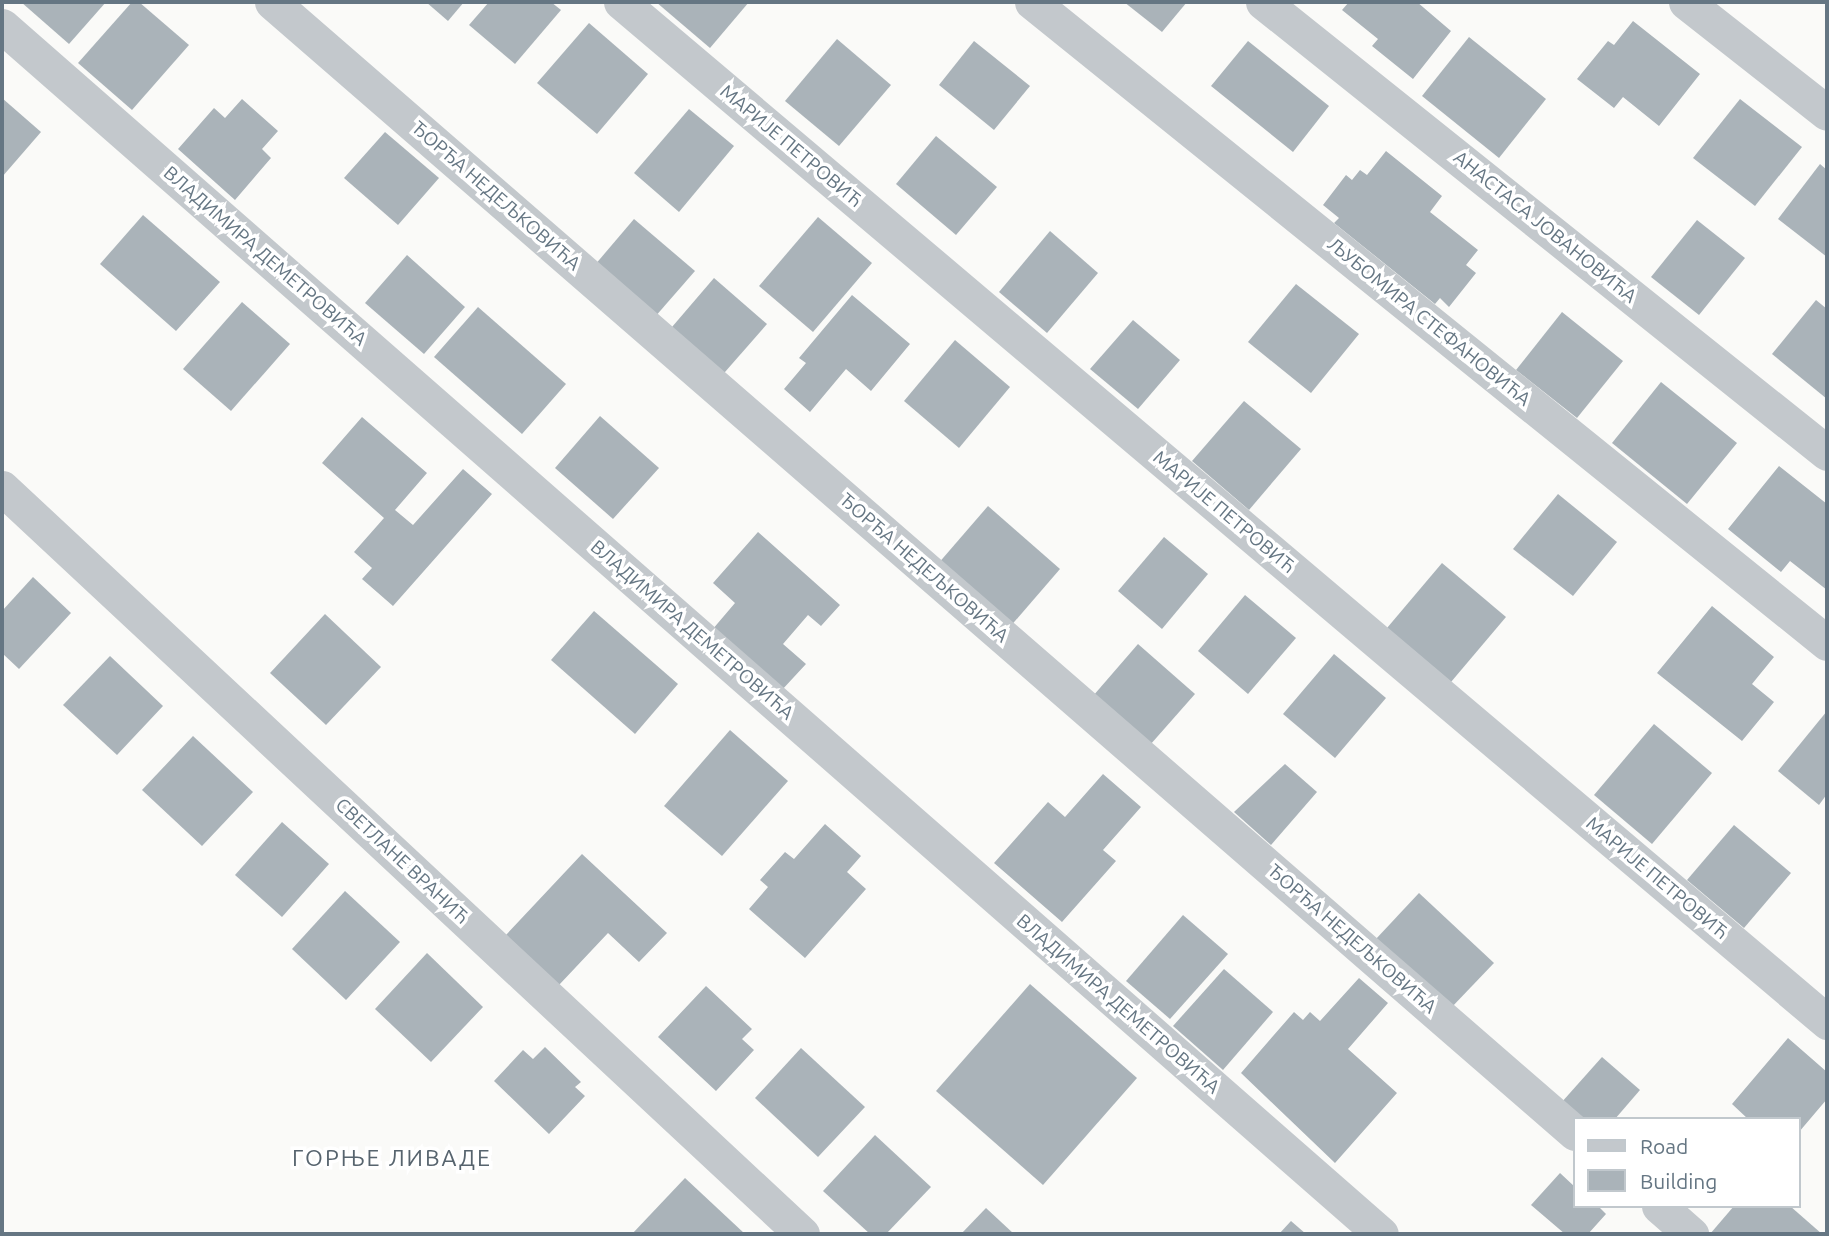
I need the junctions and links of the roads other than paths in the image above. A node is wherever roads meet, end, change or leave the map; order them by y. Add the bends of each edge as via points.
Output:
1 (272, 2) edge
2 (621, 2) edge
3 (1032, 2) edge
4 (1263, 2) edge
5 (1686, 2) edge
6 (2, 26) edge
7 (1827, 113) edge
8 (1827, 453) edge
9 (2, 488) edge
10 (1827, 643) edge
11 (1827, 1022) edge
12 (1574, 1132) edge
13 (1661, 1208) edge
14 (802, 1234) edge
15 (1381, 1234) edge
16 (1691, 1234) edge

1 - 12 street, ЂОРЂА НЕДЕЉКОВИЋА
2 - 11 street, МАРИЈЕ ПЕТРОВИЋ
3 - 10 street, ЉУБОМИРА СТЕФАНОВИЋА
4 - 8 street, АНАСТАСА ЈОВАНОВИЋА
5 - 7 street
6 - 15 street, ВЛАДИМИРА ДЕМЕТРОВИЋА
9 - 14 street, СВЕТЛАНЕ ВРАНИЋ
13 - 16 street

